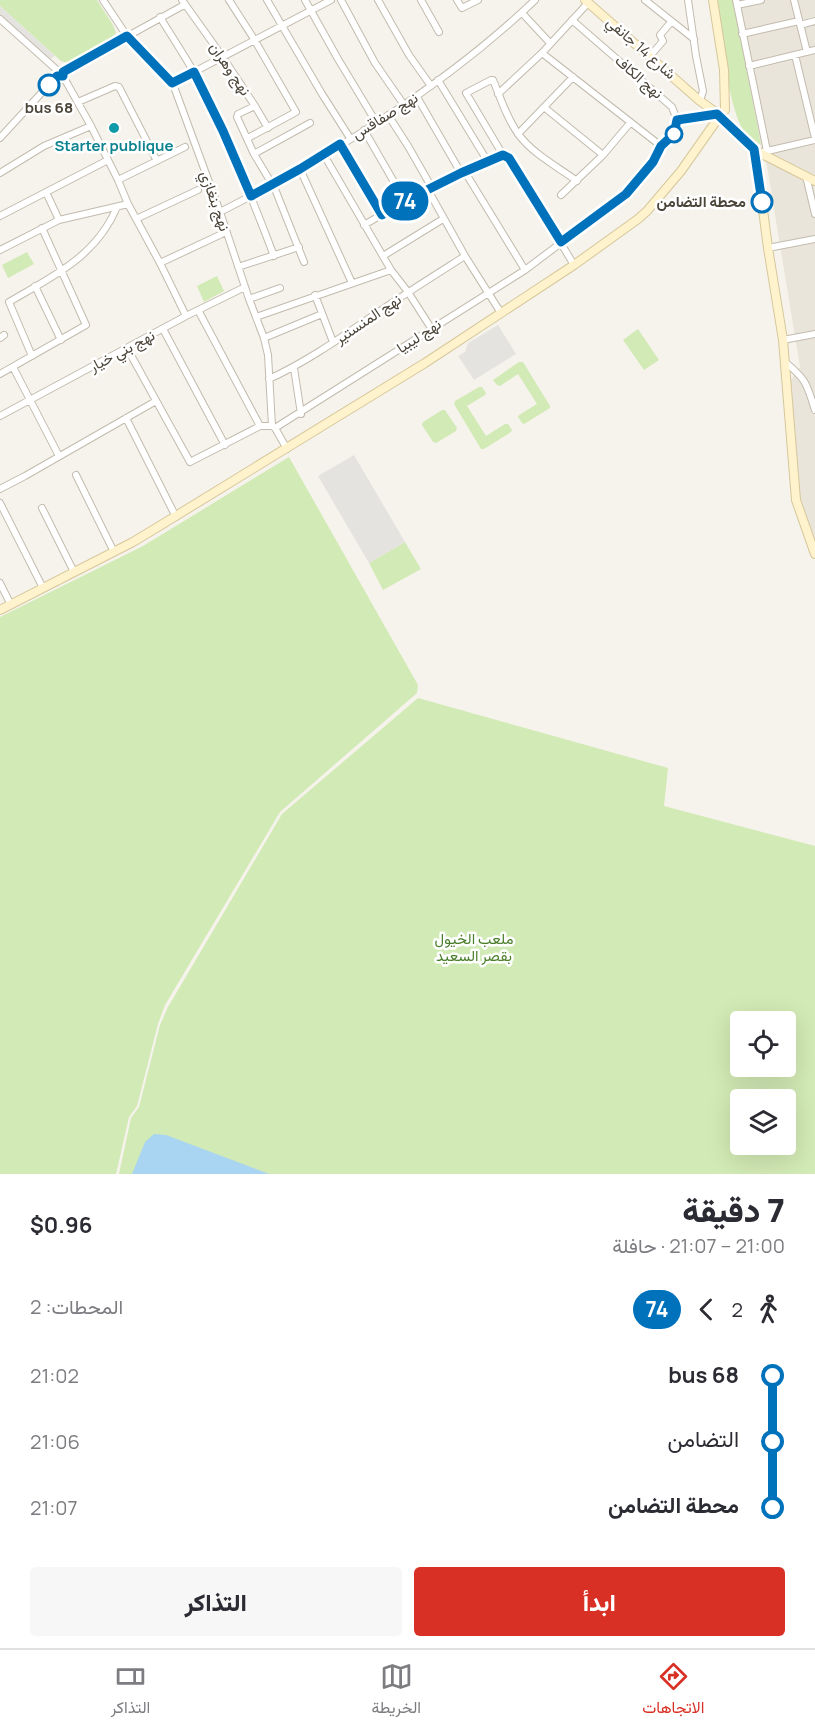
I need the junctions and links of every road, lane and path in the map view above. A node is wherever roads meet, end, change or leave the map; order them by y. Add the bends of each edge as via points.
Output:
1 (103, 0) edge
2 (229, 0) edge
3 (267, 0) edge
4 (305, 0) edge
5 (331, 0) edge
6 (341, 0) edge
7 (378, 0) edge
8 (421, 0) edge
9 (457, 0) edge
10 (478, 0) edge
11 (535, 0) edge
12 (645, 0) edge
13 (657, 0) edge
14 (688, 0) edge
15 (713, 0) edge
16 (761, 0) edge
17 (794, 0) edge
18 (586, 1) edge
19 (183, 2) edge
20 (736, 2) edge
21 (311, 10) junction
22 (658, 11) junction
23 (522, 13) junction
24 (160, 17) junction
25 (0, 18) edge
26 (572, 20) junction
27 (815, 21) edge
28 (671, 22) junction
29 (800, 23) junction
30 (282, 25) junction
31 (439, 32) dead end
32 (742, 34) junction
33 (127, 36) junction
34 (254, 39) junction
35 (694, 39) junction
36 (550, 43) junction
37 (815, 50) edge
38 (807, 52) junction
39 (542, 53) junction
40 (795, 55) junction
41 (222, 56) junction
42 (650, 56) junction
43 (750, 66) junction
44 (194, 72) junction
45 (60, 74) junction
46 (573, 78) junction
47 (438, 80) junction
48 (172, 83) junction
49 (431, 86) junction
50 (498, 94) junction
51 (417, 97) junction
52 (700, 99) junction
53 (78, 102) junction
54 (404, 105) junction
55 (255, 106) junction
56 (545, 108) junction
57 (721, 113) junction
58 (388, 115) junction
59 (677, 120) junction
60 (376, 122) junction
61 (310, 123) dead end
62 (630, 123) junction
63 (91, 126) junction
64 (268, 128) junction
65 (364, 130) junction
66 (518, 134) junction
67 (0, 138) edge
68 (248, 138) junction
69 (350, 138) junction
70 (815, 139) edge
71 (340, 144) junction
72 (661, 146) junction
73 (185, 147) dead end
74 (761, 151) junction
75 (255, 154) junction
76 (324, 155) junction
77 (603, 155) junction
78 (505, 156) junction
79 (108, 160) junction
80 (158, 160) junction
81 (488, 162) junction
82 (300, 169) junction
83 (0, 173) edge
84 (463, 173) junction
85 (811, 179) edge
86 (118, 180) junction
87 (577, 181) junction
88 (272, 185) junction
89 (430, 189) junction
90 (198, 190) dead end
91 (46, 192) junction
92 (561, 195) dead end
93 (251, 196) junction
94 (405, 201) junction
95 (128, 204) junction
96 (117, 207) junction
97 (220, 212) junction
98 (815, 214) edge
99 (382, 215) junction
100 (0, 216) edge
101 (136, 219) junction
102 (444, 219) junction
103 (59, 220) junction
104 (364, 225) junction
105 (42, 228) junction
106 (225, 232) junction
107 (815, 239) edge
108 (561, 242) junction
109 (299, 247) junction
110 (768, 248) junction
111 (0, 250) edge
112 (274, 256) junction
113 (383, 256) junction
114 (465, 256) junction
115 (304, 262) dead end
116 (160, 263) junction
117 (574, 265) junction
118 (238, 267) junction
119 (391, 270) junction
120 (525, 270) junction
121 (62, 271) junction
122 (352, 283) junction
123 (35, 286) junction
124 (244, 287) junction
125 (280, 288) dead end
126 (408, 292) junction
127 (488, 293) junction
128 (315, 295) junction
129 (249, 299) junction
130 (198, 310) junction
131 (501, 313) junction
132 (322, 314) junction
133 (186, 316) junction
134 (256, 317) junction
135 (431, 328) junction
136 (163, 329) junction
137 (815, 334) edge
138 (264, 338) junction
139 (61, 340) junction
140 (783, 340) junction
141 (333, 342) junction
142 (127, 348) junction
143 (32, 356) junction
144 (785, 362) junction
145 (13, 367) junction
146 (294, 368) junction
147 (0, 374) edge
148 (269, 379) junction
149 (29, 401) junction
150 (156, 401) junction
151 (815, 410) edge
152 (301, 414) junction
153 (0, 416) edge
154 (126, 418) junction
155 (260, 426) junction
156 (273, 427) junction
157 (225, 445) junction
158 (287, 449) junction
159 (59, 456) junction
160 (76, 475) dead end
161 (0, 489) edge
162 (0, 502) edge
163 (42, 508) dead end
164 (176, 517) junction
165 (114, 552) junction
166 (815, 554) edge
167 (74, 572) junction
168 (0, 583) edge
169 (43, 588) junction
170 (11, 605) junction
171 (0, 610) edge

1 - 33 street, نهج بنغازي
2 - 34 street
3 - 30 street
4 - 21 street
5 - 21 street
6 - 54 street via 375,63
7 - 49 street
8 - 31 street
9 - 10 street via 461,7
11 - 23 street, نهج صفاقس
12 - 22 street
13 - 22 street
14 - 35 street
15 - 57 street via 724,70
16 - 20 street
17 - 29 street
18 - 26 street
18 - 42 street, شارع 14 جانفي
19 - 24 street
19 - 41 street, نهج وهران
20 - 32 street
21 - 30 street
21 - 60 street
22 - 28 street
23 - 36 street
23 - 47 street, نهج صفاقس
24 - 33 street
24 - 44 street
25 - 45 street
26 - 36 street
26 - 59 street, نهج الكاف via 666,101
27 - 29 street
28 - 35 street
28 - 42 street via 660,34 663,41
29 - 32 street
29 - 38 street
30 - 34 street
30 - 69 street
32 - 43 street
33 - 45 street
33 - 48 street, نهج بنغازي
34 - 41 street
34 - 64 street via 296,113
35 - 52 street via 703,91
36 - 39 street
37 - 38 street
38 - 40 street
39 - 46 street
39 - 50 street
40 - 43 street
40 - 70 street
41 - 44 street
41 - 55 street, نهج وهران
42 - 52 street, شارع 14 جانفي
43 - 74 street
44 - 48 street
44 - 93 street
45 - 53 street
45 - 67 street
46 - 56 street
46 - 62 street
47 - 49 street, نهج صفاقس
47 - 81 street
48 - 97 street, نهج بنغازي
49 - 51 street, نهج صفاقس
50 - 66 street
50 - 78 street via 492,80 466,93
51 - 54 street, نهج صفاقس
51 - 84 street
52 - 57 street, شارع 14 جانفي
53 - 63 street
53 - 80 street via 119,87
54 - 58 street, نهج صفاقس
55 - 64 street
55 - 68 street, نهج وهران via 237,116
56 - 66 street
56 - 77 street
57 - 59 street
57 - 74 street, شارع 14 جانفي
57 - 117 street via 681,171 647,211
58 - 60 street, نهج صفاقس
58 - 89 street
59 - 72 street via 674,134
60 - 65 street, نهج صفاقس
61 - 75 street
62 - 72 street
62 - 77 street
63 - 79 street
63 - 83 street via 44,146
64 - 68 street
65 - 69 street, نهج صفاقس
65 - 94 street
66 - 87 street
68 - 75 street, نهج وهران
69 - 71 street, نهج صفاقس
70 - 74 street
71 - 76 street, نهج صفاقس
71 - 99 street
72 - 108 street via 626,194
73 - 80 street
74 - 85 street, شارع 14 جانفي
74 - 110 street
75 - 88 street, نهج وهران
76 - 82 street, نهج صفاقس
76 - 104 street
77 - 87 street
78 - 81 street
78 - 108 street
79 - 86 street
79 - 91 street
80 - 86 street
81 - 84 street
82 - 88 street, نهج صفاقس
82 - 122 street
84 - 89 street
84 - 120 street
85 - 98 street
86 - 95 street
87 - 92 street
88 - 93 street, نهج صفاقس
88 - 109 street, نهج وهران
89 - 94 street
89 - 102 street
90 - 101 street
91 - 100 street
91 - 103 street
93 - 97 street, نهج صفاقس
93 - 112 street
94 - 99 street
95 - 96 street
95 - 101 street
96 - 103 street
96 - 121 street via 94,245
97 - 106 street, نهج بنغازي
99 - 104 street
101 - 116 street
102 - 113 street
102 - 114 street
103 - 105 street
104 - 113 street
105 - 111 street
105 - 121 street
106 - 116 street
106 - 118 street, نهج بنغازي
107 - 110 street
108 - 117 street
108 - 120 street, نهج ليبيا
109 - 112 street
109 - 115 street, نهج وهران
110 - 140 street
112 - 118 street
113 - 119 street
114 - 126 street, نهج المنستير
114 - 127 street
116 - 133 street
117 - 131 street
118 - 124 street, نهج بنغازي
119 - 122 street
119 - 126 street
120 - 127 street, نهج ليبيا
121 - 123 street
121 - 139 street via 86,324
122 - 128 street
123 - 139 street
123 - 143 street via 8,303
124 - 129 street, نهج بنغازي
124 - 130 street, نهج بني خيار
125 - 129 street
126 - 135 street
126 - 141 street, نهج المنستير
127 - 131 street
127 - 135 street, نهج ليبيا
128 - 132 street
128 - 134 street
129 - 134 street, نهج بنغازي
130 - 133 street, نهج بني خيار
130 - 155 street
131 - 158 street
132 - 138 street
132 - 141 street
133 - 136 street, نهج بني خيار
134 - 138 street, نهج بنغازي
135 - 152 street, نهج ليبيا
136 - 142 street, نهج بني خيار
136 - 157 street
137 - 140 street
138 - 148 street, نهج بنغازي
139 - 143 street
140 - 144 street
141 - 146 street, نهج المنستير
142 - 149 street, نهج بني خيار
142 - 150 street
143 - 145 street
144 - 151 street via 800,374
144 - 166 street via 796,500
145 - 147 street
145 - 149 street
146 - 148 street, نهج المنستير
146 - 152 street
148 - 156 street, نهج بنغازي
149 - 153 street, نهج بني خيار
149 - 159 street
150 - 154 street
150 - 157 street via 190,462
152 - 156 street, نهج ليبيا
154 - 159 street
154 - 164 street
155 - 156 street
155 - 157 street
156 - 158 street, نهج بنغازي
158 - 164 street
159 - 161 street
160 - 165 street
162 - 169 street
163 - 167 street
164 - 165 street
165 - 167 street
167 - 169 street
168 - 170 street
169 - 170 street
170 - 171 street

